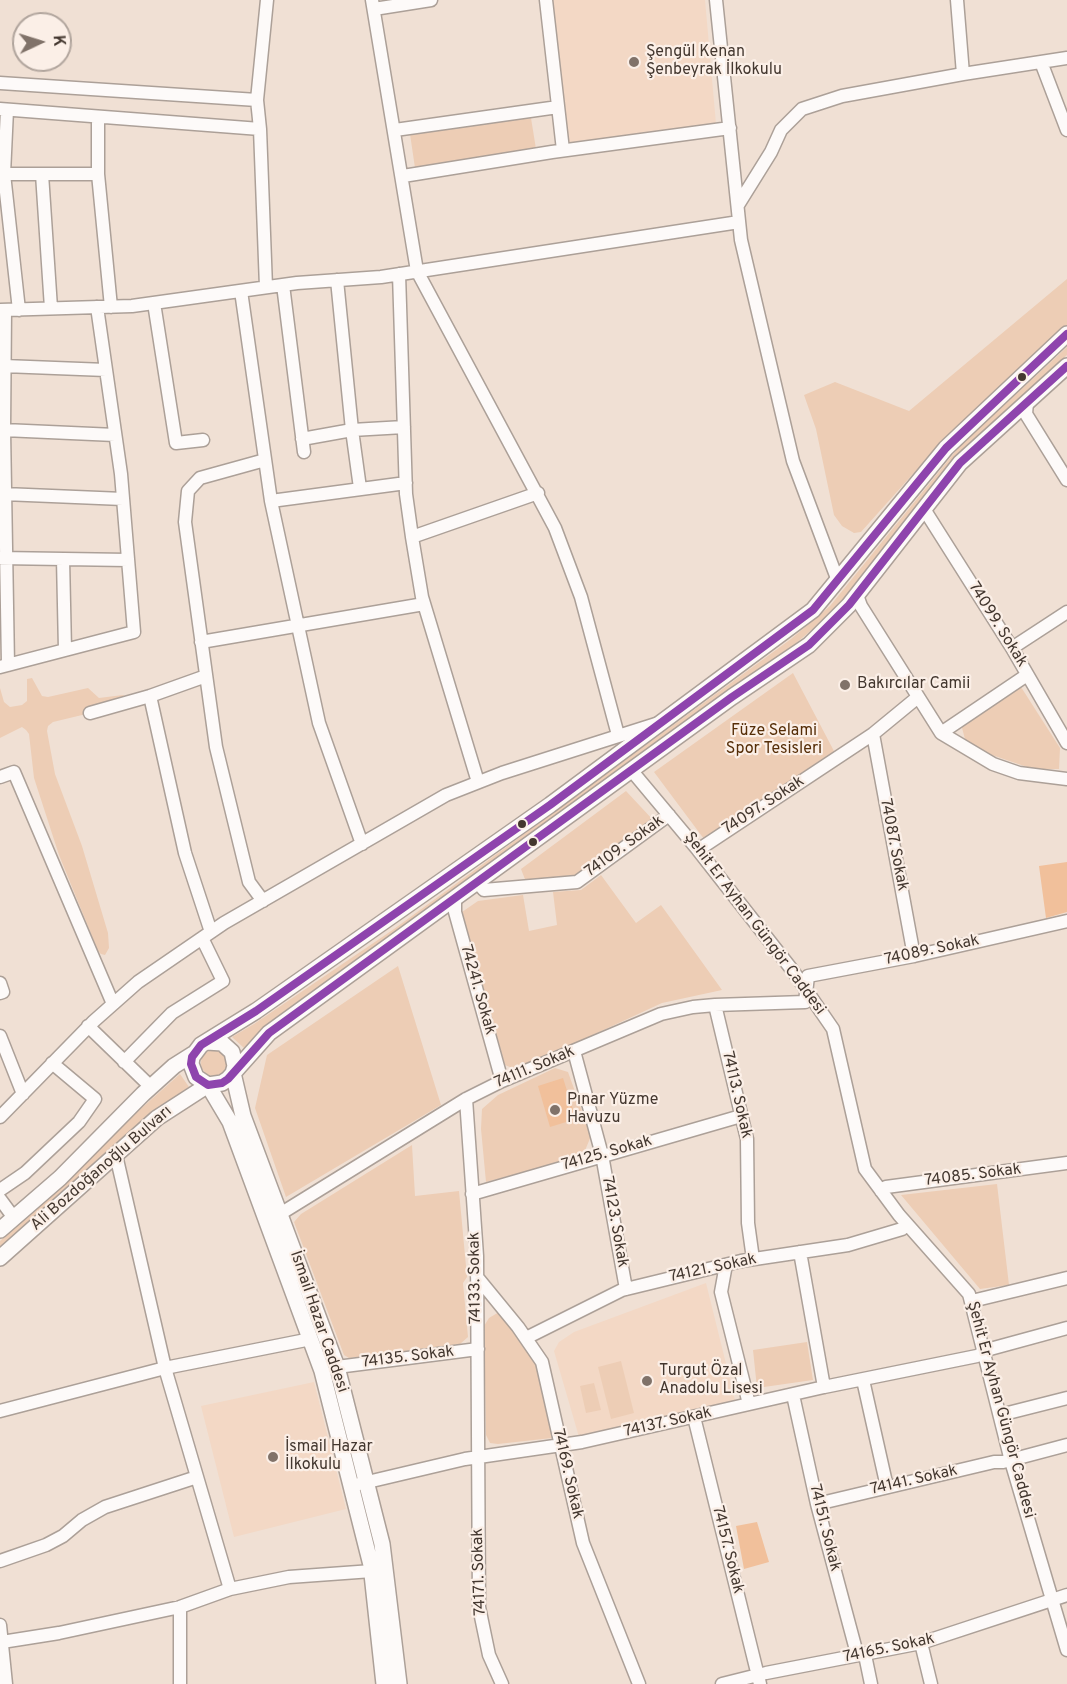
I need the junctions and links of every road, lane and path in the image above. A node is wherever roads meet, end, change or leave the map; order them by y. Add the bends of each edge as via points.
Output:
1 (267, 0) edge
2 (430, 0) edge
3 (546, 0) edge
4 (716, 0) edge
5 (957, 0) edge
6 (373, 4) edge
7 (1067, 58) edge
8 (1041, 62) junction
9 (963, 74) junction
10 (0, 83) edge
11 (257, 100) junction
12 (558, 107) junction
13 (4, 109) edge
14 (98, 117) junction
15 (730, 128) junction
16 (260, 129) junction
17 (395, 130) junction
18 (1067, 130) edge
19 (563, 150) junction
20 (4, 174) junction
21 (42, 174) junction
22 (98, 174) junction
23 (403, 176) junction
24 (738, 205) junction
25 (739, 222) junction
26 (417, 271) junction
27 (399, 274) junction
28 (337, 280) junction
29 (283, 285) junction
30 (266, 287) junction
31 (241, 291) junction
32 (154, 303) junction
33 (111, 306) junction
34 (97, 307) junction
35 (51, 308) junction
36 (19, 309) junction
37 (2, 310) edge
38 (1067, 334) edge
39 (4, 366) junction
40 (1067, 366) edge
41 (106, 370) junction
42 (1027, 402) junction
43 (404, 427) junction
44 (4, 430) junction
45 (352, 430) junction
46 (115, 435) junction
47 (302, 439) junction
48 (203, 440) dead end
49 (304, 452) dead end
50 (265, 460) junction
51 (1067, 480) edge
52 (406, 483) junction
53 (360, 488) junction
54 (538, 493) junction
55 (4, 494) junction
56 (123, 499) junction
57 (271, 501) junction
58 (924, 509) junction
59 (412, 537) junction
60 (2, 558) edge
61 (63, 559) junction
62 (128, 560) junction
63 (838, 581) junction
64 (857, 595) junction
65 (424, 604) junction
66 (1067, 612) edge
67 (298, 624) junction
68 (201, 642) junction
69 (1012, 648) junction
70 (65, 650) junction
71 (4, 666) edge
72 (1027, 675) junction
73 (206, 676) junction
74 (150, 696) junction
75 (918, 698) junction
76 (90, 713) dead end
77 (663, 722) junction
78 (940, 733) junction
79 (618, 735) junction
80 (873, 735) junction
81 (1067, 743) edge
82 (632, 771) junction
83 (0, 777) edge
84 (1067, 779) edge
85 (478, 783) junction
86 (669, 815) junction
87 (362, 844) junction
88 (698, 850) junction
89 (477, 882) junction
90 (455, 898) junction
91 (263, 901) junction
92 (1067, 921) edge
93 (206, 935) junction
94 (914, 956) junction
95 (0, 983) edge
96 (806, 989) junction
97 (0, 993) edge
98 (113, 1004) junction
99 (715, 1005) junction
100 (88, 1026) junction
101 (0, 1036) edge
102 (207, 1042) junction
103 (574, 1051) junction
104 (193, 1054) junction
105 (124, 1062) junction
106 (52, 1064) junction
107 (233, 1073) junction
108 (502, 1081) junction
109 (208, 1085) junction
110 (151, 1087) junction
111 (23, 1094) junction
112 (466, 1099) junction
113 (741, 1116) junction
114 (0, 1117) edge
115 (116, 1155) junction
116 (602, 1155) junction
117 (1067, 1163) edge
118 (0, 1190) edge
119 (880, 1191) junction
120 (472, 1194) junction
121 (0, 1199) edge
122 (280, 1214) junction
123 (14, 1218) junction
124 (907, 1224) junction
125 (0, 1230) edge
126 (800, 1252) junction
127 (0, 1258) edge
128 (753, 1259) junction
129 (723, 1264) junction
130 (477, 1277) junction
131 (1067, 1278) edge
132 (626, 1289) junction
133 (972, 1300) junction
134 (1067, 1328) edge
135 (526, 1338) junction
136 (311, 1339) junction
137 (478, 1349) junction
138 (983, 1352) junction
139 (338, 1367) junction
140 (165, 1368) junction
141 (863, 1380) junction
142 (824, 1387) junction
143 (793, 1395) junction
144 (1067, 1398) edge
145 (749, 1404) junction
146 (0, 1411) edge
147 (1000, 1415) junction
148 (694, 1417) junction
149 (1067, 1445) edge
150 (560, 1447) junction
151 (478, 1457) junction
152 (1011, 1461) junction
153 (197, 1477) junction
154 (359, 1484) junction
155 (887, 1488) junction
156 (817, 1504) junction
157 (0, 1561) edge
158 (372, 1571) junction
159 (230, 1589) junction
160 (1067, 1595) edge
161 (1052, 1599) junction
162 (180, 1607) junction
163 (0, 1625) edge
164 (2, 1642) junction
165 (921, 1643) junction
166 (1067, 1650) edge
167 (865, 1655) junction
168 (759, 1679) edge
169 (6, 1684) edge
170 (180, 1684) edge
171 (384, 1684) edge
172 (399, 1684) edge
173 (502, 1684) edge
174 (639, 1684) edge
175 (722, 1684) edge
176 (871, 1684) edge
177 (931, 1684) edge

1 - 11 street
2 - 6 street
3 - 12 street
4 - 15 street
5 - 9 street
6 - 17 street
7 - 8 street
8 - 9 street
8 - 18 street
9 - 24 street via 842,96 802,109 781,130
10 - 11 street
11 - 16 street
12 - 17 street
12 - 19 street
13 - 14 street
13 - 20 street
14 - 16 street
14 - 22 street
15 - 19 street
15 - 24 street
16 - 30 street
17 - 23 street
19 - 23 street
20 - 21 street
20 - 36 street
21 - 22 street
21 - 35 street
22 - 33 street
23 - 26 street
24 - 25 street
25 - 26 street
25 - 63 street via 794,461
26 - 27 street
26 - 54 street
27 - 28 street
27 - 43 street
28 - 29 street
28 - 45 street
29 - 30 street
29 - 47 street
30 - 31 street
31 - 32 street
31 - 50 street
32 - 33 street
32 - 48 street via 176,443
33 - 34 street
34 - 35 street
34 - 41 street
35 - 36 street
36 - 37 street
37 - 39 street
38 - 63 main road via 946,448
39 - 41 street
39 - 44 street
40 - 42 main road
41 - 46 street
42 - 51 street via 1026,414
42 - 58 main road via 960,463
43 - 45 street
43 - 52 street
44 - 46 street
44 - 55 street
45 - 47 street
45 - 53 street
46 - 56 street
47 - 49 street
50 - 57 street
50 - 68 street via 200,478 188,491 185,522
52 - 53 street
52 - 59 street
53 - 57 street
54 - 59 street
54 - 79 street via 581,597
55 - 56 street
55 - 60 street
56 - 62 street
57 - 67 street
58 - 64 main road
58 - 69 street, 74099. Sokak
59 - 65 street
60 - 61 street
60 - 71 street
61 - 62 street
61 - 70 street
62 - 70 street via 134,632
63 - 77 main road via 813,610
64 - 75 street
64 - 82 main road via 809,645
65 - 67 street
65 - 85 street
66 - 69 street
67 - 68 street
67 - 87 street via 319,723
68 - 73 street
69 - 72 street, 74099. Sokak
70 - 71 street
72 - 78 street
72 - 81 street, 74099. Sokak
73 - 74 street
73 - 91 street via 216,747 249,882
74 - 76 street
74 - 93 street
75 - 78 street
75 - 80 street, 74097. Sokak
77 - 79 street
77 - 102 main road
78 - 84 street via 993,764 1019,773
79 - 85 street
80 - 88 street, 74097. Sokak
80 - 94 street, 74087. Sokak
82 - 86 street, Şehit Er Ayhan Güngör Caddesi
82 - 89 main road
83 - 98 street via 14,772
85 - 87 street via 446,795
86 - 88 street, Şehit Er Ayhan Güngör Caddesi
86 - 89 street, 74109. Sokak via 577,882 484,890
87 - 91 street
88 - 96 street, Şehit Er Ayhan Güngör Caddesi
89 - 90 main road
90 - 107 main road via 269,1033
90 - 108 street, 74241. Sokak via 455,912
91 - 93 street
92 - 94 street, 74089. Sokak
93 - 98 street
93 - 105 street via 223,981 172,1013
94 - 96 street, 74089. Sokak via 808,976
95 - 97 street
96 - 99 street, 74111. Sokak via 805,1002
96 - 119 street, Şehit Er Ayhan Güngör Caddesi via 833,1029 865,1169
98 - 100 street
99 - 103 street, 74111. Sokak via 661,1014
99 - 113 street, 74113. Sokak
100 - 105 street
100 - 106 street
101 - 111 street
102 - 104 main road
102 - 107 main road via 222,1043 232,1052
103 - 108 street, 74111. Sokak
103 - 116 street, 74123. Sokak
104 - 109 main road via 193,1071
104 - 110 main road, Ali Bozdoğanoğlu Bulvarı
105 - 110 street
106 - 111 street
106 - 118 street via 95,1099 71,1129 25,1173
107 - 109 main road via 222,1083
107 - 122 main road, İsmail Hazar Caddesi via 243,1116
108 - 112 street, 74111. Sokak
109 - 115 main road, Ali Bozdoğanoğlu Bulvarı via 167,1110
109 - 136 main road, İsmail Hazar Caddesi via 230,1122
110 - 123 main road, Ali Bozdoğanoğlu Bulvarı
111 - 114 street
112 - 120 street, 74133. Sokak
112 - 122 street, 74111. Sokak
113 - 116 street, 74125. Sokak
113 - 128 street, 74113. Sokak via 747,1139 748,1223
115 - 127 main road, Ali Bozdoğanoğlu Bulvarı
115 - 140 street
116 - 120 street, 74125. Sokak
116 - 132 street, 74123. Sokak
117 - 119 street, 74085. Sokak via 886,1187
119 - 124 street, Şehit Er Ayhan Güngör Caddesi
120 - 130 street, 74133. Sokak
121 - 123 street
122 - 139 main road, İsmail Hazar Caddesi
123 - 125 main road, Ali Bozdoğanoğlu Bulvarı
124 - 126 street, 74121. Sokak via 902,1229 848,1245
124 - 133 street, Şehit Er Ayhan Güngör Caddesi
126 - 128 street, 74121. Sokak
126 - 142 street
128 - 129 street, 74121. Sokak
129 - 132 street, 74121. Sokak
129 - 145 street via 721,1292
130 - 135 street, 74169. Sokak
130 - 137 street, 74133. Sokak
131 - 133 street
132 - 135 street, 74121. Sokak
133 - 138 street, Şehit Er Ayhan Güngör Caddesi
134 - 138 street, 74137. Sokak
135 - 150 street, 74169. Sokak via 542,1362
136 - 140 street
136 - 154 main road, İsmail Hazar Caddesi
137 - 139 street, 74135. Sokak
137 - 151 street, 74133. Sokak
138 - 141 street, 74137. Sokak
138 - 147 street, Şehit Er Ayhan Güngör Caddesi
139 - 154 main road, İsmail Hazar Caddesi
140 - 146 street
140 - 153 street
141 - 142 street, 74137. Sokak
141 - 155 street
142 - 143 street, 74137. Sokak
143 - 145 street, 74137. Sokak
143 - 156 street, 74151. Sokak
144 - 147 street
145 - 148 street, 74137. Sokak
147 - 152 street, Şehit Er Ayhan Güngör Caddesi
148 - 150 street, 74137. Sokak
148 - 168 street, 74157. Sokak
149 - 152 street, 74141. Sokak
150 - 151 street, 74137. Sokak
150 - 174 street, 74169. Sokak via 583,1543
151 - 154 street, 74137. Sokak
151 - 173 street, 74171. Sokak via 478,1607 489,1655
152 - 155 street, 74141. Sokak
152 - 161 street, Şehit Er Ayhan Güngör Caddesi
153 - 157 street via 105,1507 46,1545
153 - 159 street
154 - 158 main road, İsmail Hazar Caddesi
154 - 172 main road, İsmail Hazar Caddesi via 382,1544
155 - 156 street, 74141. Sokak
156 - 167 street, 74151. Sokak via 856,1650
158 - 159 street via 289,1577
158 - 171 main road, İsmail Hazar Caddesi
159 - 162 street
160 - 161 street, 74165. Sokak
161 - 165 street, 74165. Sokak
161 - 166 street, Şehit Er Ayhan Güngör Caddesi
162 - 164 street
162 - 170 street
163 - 164 street
164 - 169 street
165 - 167 street, 74165. Sokak
165 - 177 street
167 - 168 street, 74165. Sokak
167 - 176 street, 74151. Sokak
168 - 175 street, 74165. Sokak

